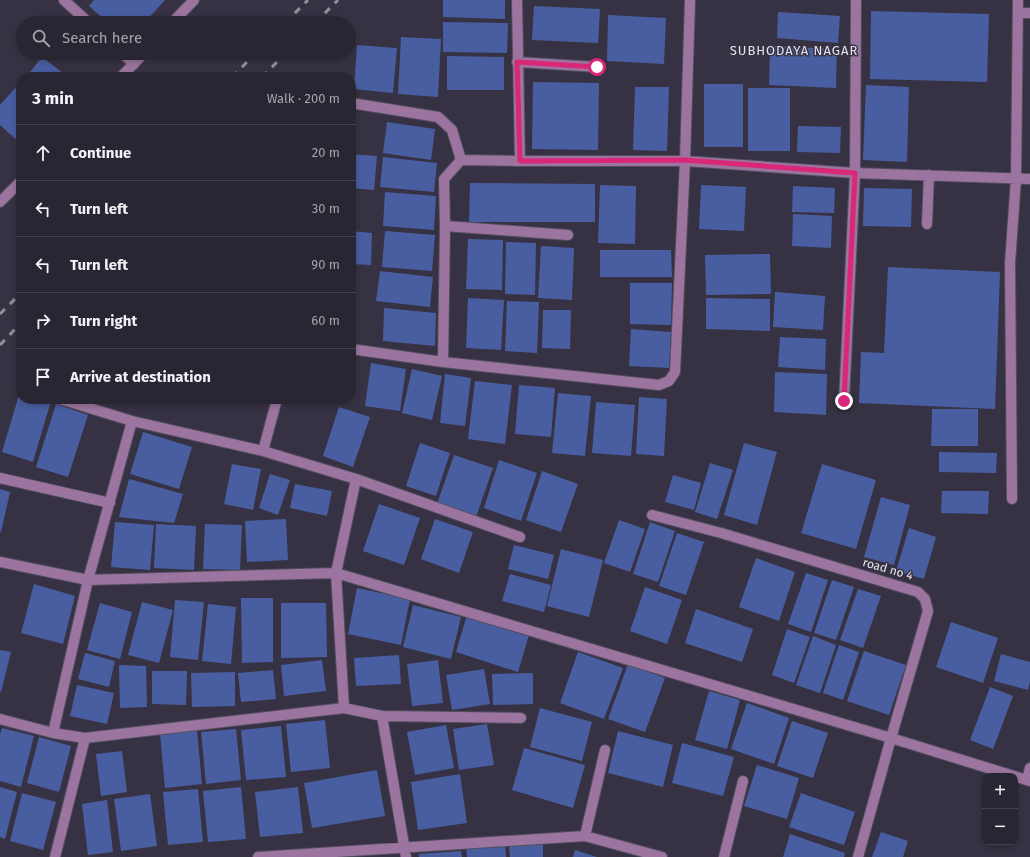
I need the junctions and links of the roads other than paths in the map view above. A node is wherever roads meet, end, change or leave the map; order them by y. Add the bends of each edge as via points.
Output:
1 (64, 0) edge
2 (194, 0) edge
3 (517, 0) edge
4 (690, 0) edge
5 (856, 0) edge
6 (1018, 0) edge
7 (1018, 13) junction
8 (1030, 13) edge
9 (81, 16) edge
10 (179, 16) edge
11 (130, 60) edge
12 (138, 60) edge
13 (517, 62) junction
14 (134, 64) junction
15 (597, 67) dead end
16 (126, 72) edge
17 (356, 104) edge
18 (461, 160) junction
19 (685, 160) junction
20 (520, 161) junction
21 (855, 173) junction
22 (929, 175) junction
23 (1016, 179) junction
24 (1030, 179) edge
25 (16, 186) edge
26 (0, 202) edge
27 (927, 224) dead end
28 (445, 226) junction
29 (568, 235) dead end
30 (356, 350) edge
31 (443, 362) junction
32 (844, 401) dead end
33 (76, 404) edge
34 (276, 404) edge
35 (132, 421) junction
36 (262, 451) junction
37 (0, 478) edge
38 (356, 479) junction
39 (1012, 499) dead end
40 (110, 503) junction
41 (652, 515) dead end
42 (520, 538) dead end
43 (0, 562) edge
44 (336, 573) junction
45 (88, 580) junction
46 (344, 708) junction
47 (382, 716) junction
48 (522, 718) dead end
49 (0, 719) edge
50 (53, 733) junction
51 (85, 738) junction
52 (890, 738) junction
53 (605, 750) dead end
54 (1030, 768) edge
55 (1028, 780) edge
56 (743, 781) dead end
57 (585, 836) junction
58 (406, 852) edge
59 (55, 857) edge
60 (258, 857) edge
61 (662, 857) edge
62 (724, 857) edge
63 (858, 857) edge

1 - 9 street
2 - 10 street
3 - 13 street
4 - 19 street
5 - 21 street
6 - 7 street
7 - 8 street
7 - 23 street
11 - 14 street
12 - 14 street
13 - 15 street
13 - 20 street
14 - 16 street
17 - 18 street via 438,117 452,130
18 - 20 street
18 - 28 street via 444,179
19 - 20 street
19 - 21 street
19 - 31 street via 676,372 669,382 659,385
21 - 22 street
21 - 32 street
22 - 23 street
22 - 27 street
23 - 24 street
23 - 39 street via 1010,264
25 - 26 street
28 - 29 street
28 - 31 street
30 - 31 street
33 - 35 street
34 - 36 street
35 - 36 street
35 - 40 street
36 - 38 street
37 - 40 street
38 - 42 street
38 - 44 street
40 - 45 street
41 - 52 street, road no 4 via 722,533 918,592 925,599 928,611
43 - 45 street
44 - 45 street
44 - 46 street
44 - 52 street
45 - 50 street
46 - 47 street
46 - 51 street
47 - 48 street
47 - 58 street
49 - 50 street
50 - 51 street
51 - 59 street
52 - 55 street
52 - 63 street, road no 4
53 - 57 street
54 - 55 street
56 - 62 street
57 - 58 street
57 - 61 street
58 - 60 street

